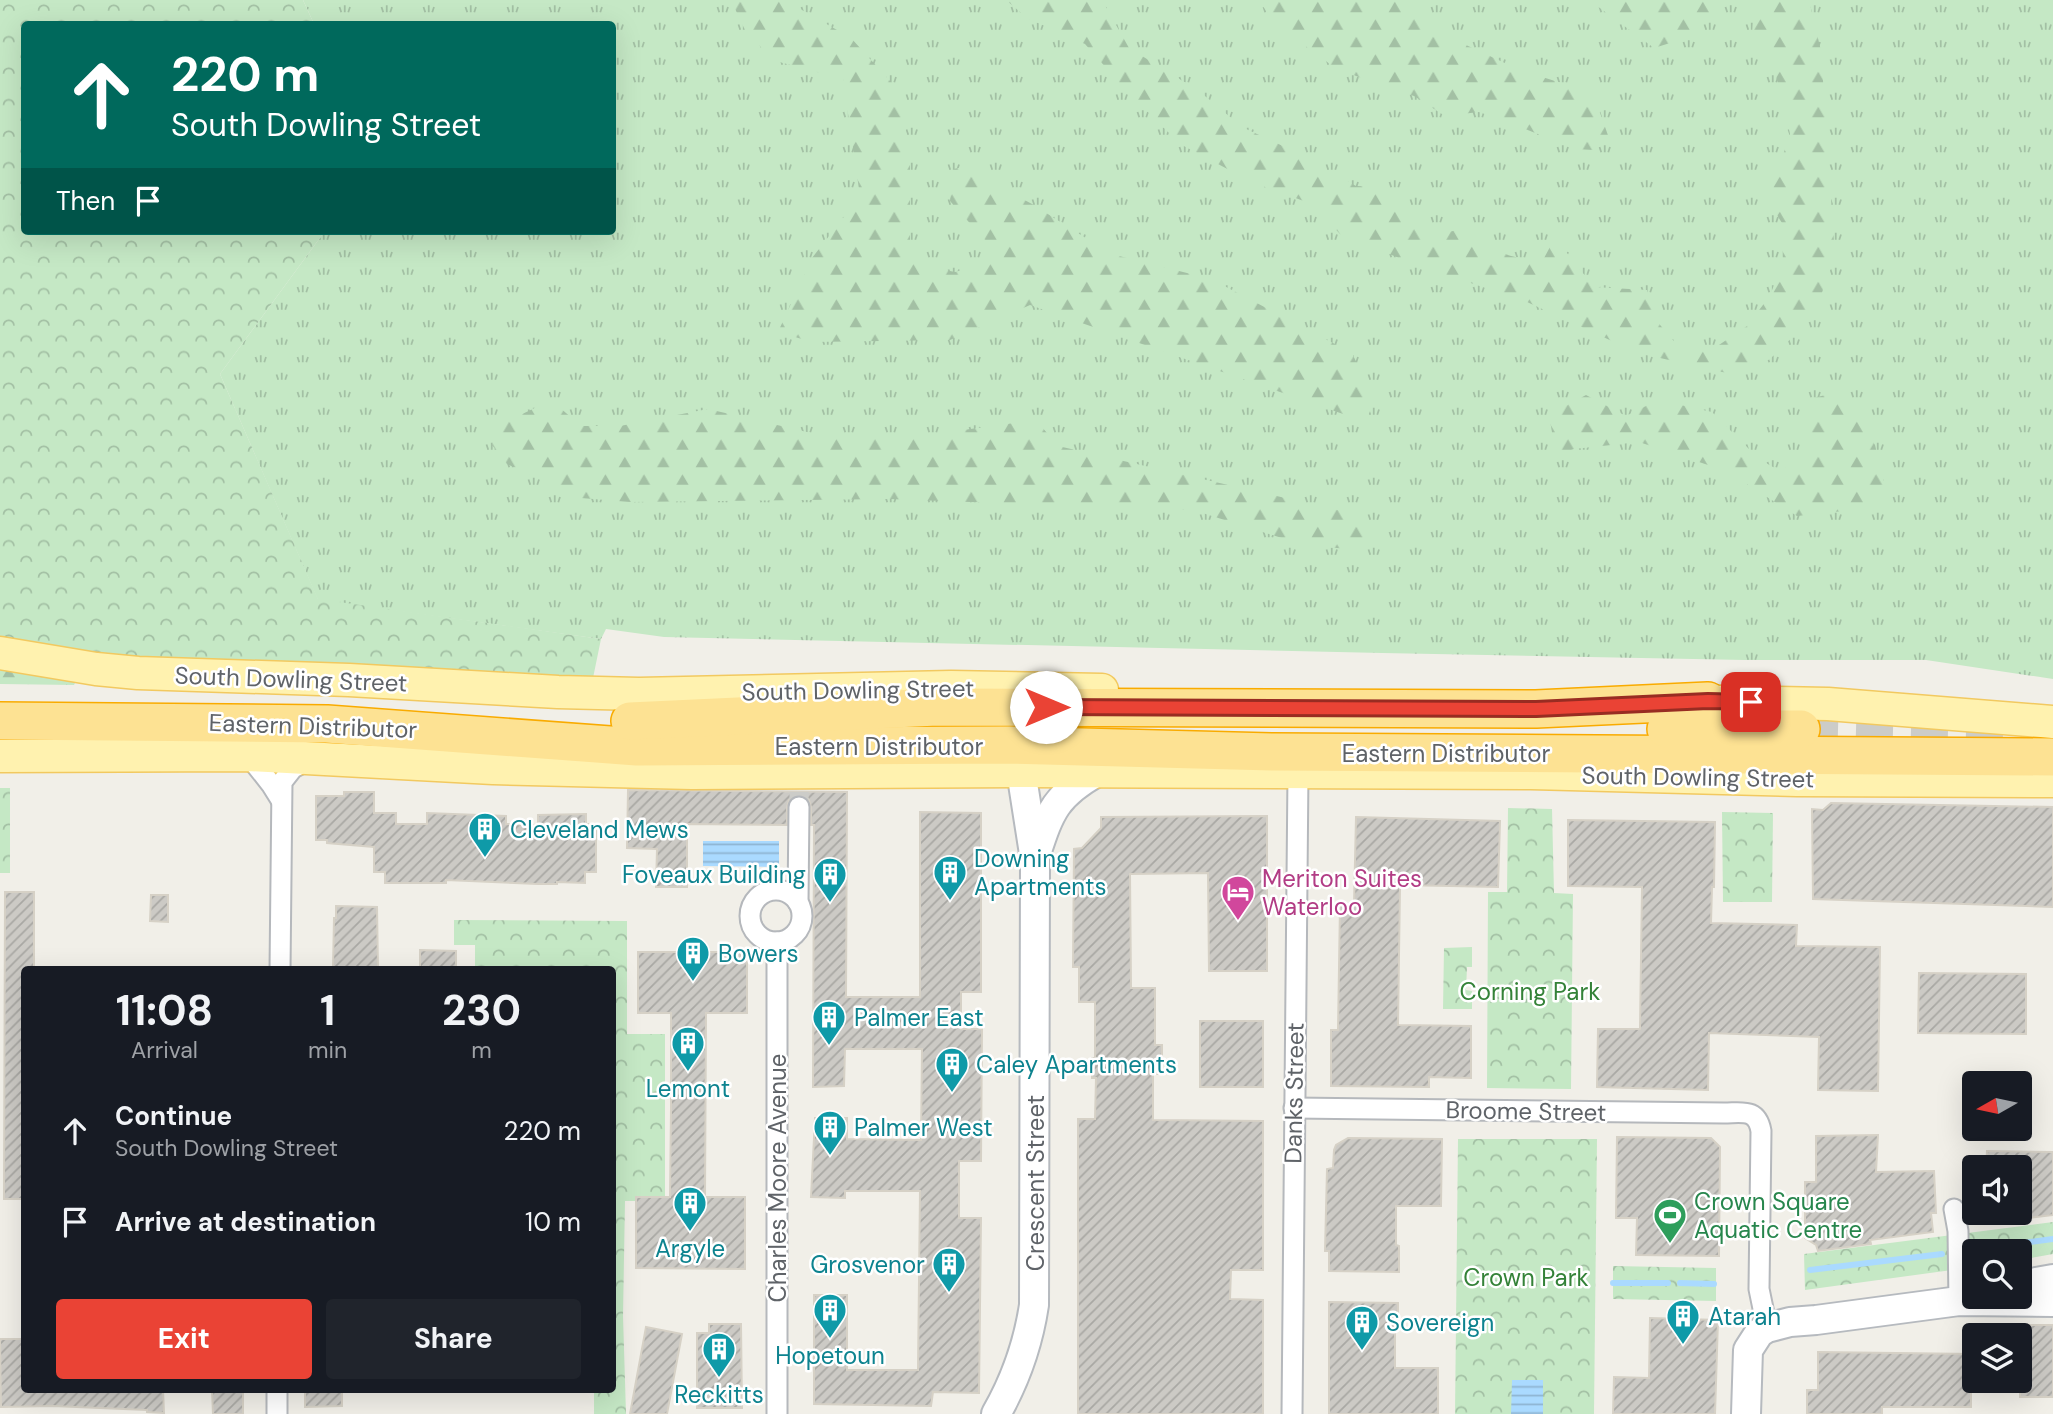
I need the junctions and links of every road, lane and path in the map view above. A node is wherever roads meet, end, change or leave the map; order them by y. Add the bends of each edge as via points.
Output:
1 (0, 653) edge
2 (0, 696) edge
3 (1708, 701) junction
4 (2047, 719) edge
5 (0, 721) edge
6 (629, 721) junction
7 (1801, 729) tunnel mouth
8 (248, 755) junction
9 (0, 756) edge
10 (2053, 757) edge
11 (311, 758) junction
12 (1021, 771) junction
13 (1097, 772) junction
14 (1298, 772) junction
15 (2053, 781) edge
16 (799, 796) tunnel mouth
17 (281, 800) junction
18 (1035, 860) junction
19 (798, 902) junction
20 (777, 942) junction
21 (280, 966) edge
22 (1294, 1108) junction
23 (1954, 1209) dead end
24 (1962, 1261) edge
25 (2053, 1279) edge
26 (2032, 1283) edge
27 (1962, 1300) edge
28 (2032, 1301) edge
29 (2053, 1302) edge
30 (1767, 1328) junction
31 (277, 1393) edge
32 (277, 1414) edge
33 (777, 1414) edge
34 (996, 1414) edge
35 (1292, 1414) edge
36 (1746, 1414) edge

1 - 3 main road, South Dowling Street via 138,673 558,692 951,687
2 - 6 highway, Eastern Distributor via 320,701
3 - 4 main road, South Dowling Street
3 - 6 highway via 1536,709 937,707
5 - 10 highway, Eastern Distributor via 327,724 637,747 1009,745 1288,752
6 - 7 highway, Eastern Distributor via 1418,730
8 - 9 main road, South Dowling Street
8 - 11 main road, South Dowling Street
8 - 17 street
11 - 12 main road, South Dowling Street via 692,773
11 - 17 street via 293,768 282,782
12 - 13 main road, South Dowling Street
12 - 18 main road, Crescent Street
13 - 14 main road, South Dowling Street
13 - 18 main road, Crescent Street via 1055,805
14 - 15 main road, South Dowling Street
14 - 22 street, Danks Street
16 - 19 street
17 - 21 street
18 - 34 main road, Crescent Street via 1034,1305 1020,1367
19 - 20 street via 802,910 799,928
19 - 20 street via 775,890 754,901 751,925 761,937
20 - 33 street, Charles Moore Avenue
22 - 30 street, Broome Street via 1724,1113 1757,1118 1761,1131 1759,1289
22 - 35 street, Danks Street
23 - 24 street
25 - 26 main road
27 - 30 main road
28 - 29 main road
30 - 36 main road via 1748,1350
31 - 32 street

